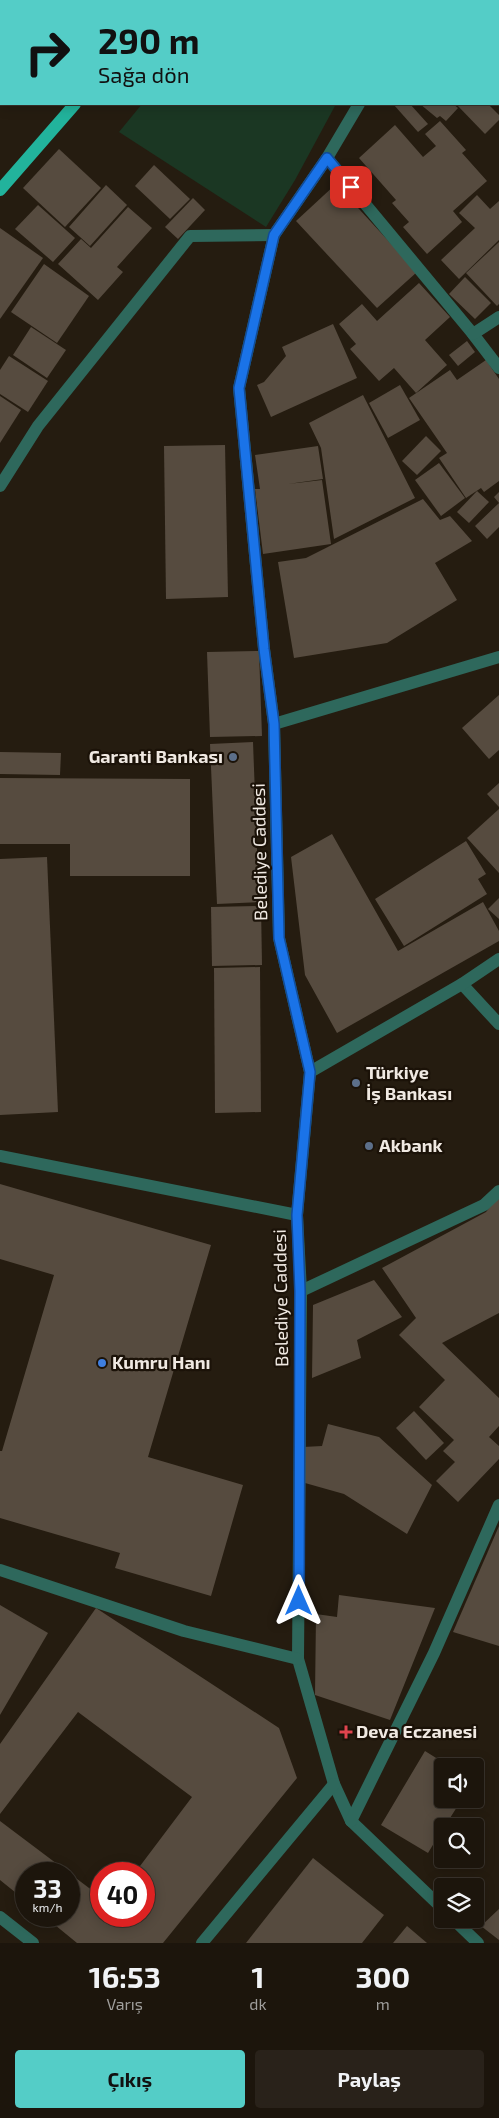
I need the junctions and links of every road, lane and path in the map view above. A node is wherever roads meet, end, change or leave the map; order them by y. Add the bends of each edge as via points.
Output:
1 (73, 105) edge
2 (358, 105) edge
3 (327, 158) junction
4 (0, 190) edge
5 (274, 235) junction
6 (499, 317) edge
7 (474, 334) junction
8 (499, 368) edge
9 (0, 486) edge
10 (499, 657) edge
11 (274, 724) junction
12 (499, 959) edge
13 (462, 984) junction
14 (499, 1024) edge
15 (310, 1072) junction
16 (0, 1156) edge
17 (499, 1191) edge
18 (297, 1215) junction
19 (300, 1291) junction
20 (499, 1504) edge
21 (0, 1570) edge
22 (298, 1659) junction
23 (334, 1784) junction
24 (351, 1821) junction
25 (434, 1900) edge
26 (0, 1917) edge
27 (462, 1928) edge
28 (33, 1943) edge
29 (202, 1943) edge
30 (478, 1943) edge

1 - 4 main road
2 - 3 street, Belediye Caddesi
3 - 5 street, Belediye Caddesi
3 - 7 street
5 - 9 street via 190,236 38,426
5 - 11 street, Belediye Caddesi via 239,388
6 - 7 street
7 - 8 street
10 - 11 street
11 - 15 street, Belediye Caddesi via 279,938
12 - 13 street
13 - 14 street
13 - 15 street
15 - 18 street, Belediye Caddesi
16 - 18 street
17 - 19 street via 484,1205
18 - 19 street, Belediye Caddesi
19 - 22 street, Belediye Caddesi
20 - 24 street via 434,1653
21 - 22 street via 184,1631
22 - 23 street, Belediye Caddesi
23 - 24 street, Belediye Caddesi
23 - 29 street
24 - 25 street, Belediye Caddesi
26 - 28 street
27 - 30 street

